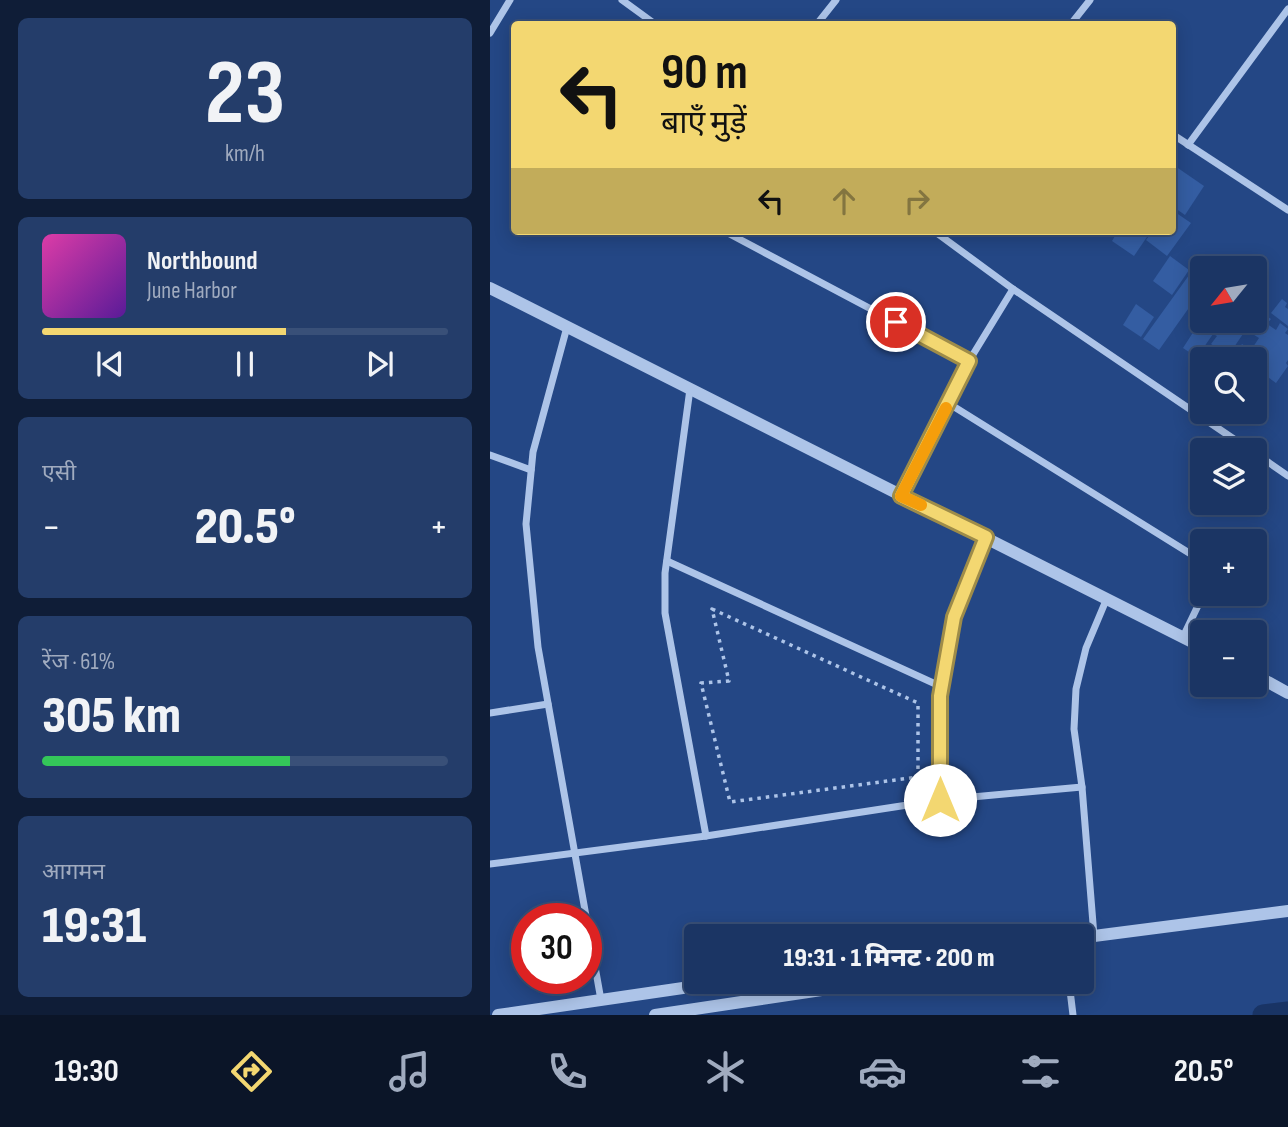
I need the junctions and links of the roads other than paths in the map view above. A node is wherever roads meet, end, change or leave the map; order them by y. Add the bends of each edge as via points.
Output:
1 (510, 0) edge
2 (622, 0) edge
3 (836, 0) edge
4 (1090, 0) edge
5 (1288, 9) edge
6 (645, 21) edge
7 (819, 21) edge
8 (1073, 21) edge
9 (490, 33) edge
10 (1176, 137) edge
11 (1188, 145) junction
12 (1288, 210) edge
13 (732, 235) edge
14 (939, 235) edge
15 (490, 288) edge
16 (1013, 289) junction
17 (567, 327) junction
18 (969, 361) junction
19 (690, 389) junction
20 (948, 403) junction
21 (1232, 438) edge
22 (490, 455) edge
23 (1267, 461) edge
24 (531, 470) junction
25 (1288, 476) edge
26 (901, 496) junction
27 (986, 537) junction
28 (1190, 554) edge
29 (667, 561) junction
30 (1107, 598) junction
31 (1198, 606) edge
32 (1183, 637) junction
33 (1190, 641) edge
34 (1267, 682) edge
35 (942, 687) junction
36 (1288, 693) edge
37 (548, 704) junction
38 (490, 713) edge
39 (1082, 787) junction
40 (940, 800) junction
41 (706, 836) junction
42 (575, 853) junction
43 (490, 864) edge
44 (1288, 911) edge
45 (1093, 924) edge
46 (1094, 936) edge
47 (682, 988) joint
48 (801, 994) edge
49 (1070, 994) edge
50 (601, 1000) junction
51 (685, 1013) edge
52 (498, 1015) edge
53 (655, 1015) edge
54 (1073, 1015) edge

1 - 9 street
2 - 6 street
3 - 7 street
4 - 8 street
5 - 11 street
10 - 11 street
11 - 12 street
13 - 18 street
14 - 16 street
15 - 17 street
16 - 18 street
16 - 21 street
17 - 19 street
17 - 24 street
18 - 20 street
19 - 26 street
19 - 29 street
20 - 26 street
20 - 28 street
22 - 24 street
23 - 25 street
24 - 37 street via 526,524 537,647
26 - 27 street
27 - 30 street
27 - 35 street via 954,617
29 - 35 street
29 - 41 street via 665,614
30 - 32 street
30 - 39 street via 1086,648 1076,689 1074,729
31 - 32 street
32 - 33 street
34 - 36 street
35 - 40 street
37 - 38 street
37 - 42 street
39 - 40 street
39 - 45 street
40 - 41 street
41 - 42 street
42 - 43 street
42 - 50 street
44 - 46 street
47 - 50 street
47 - 51 street
48 - 51 street
49 - 54 street
50 - 52 street
51 - 53 street

